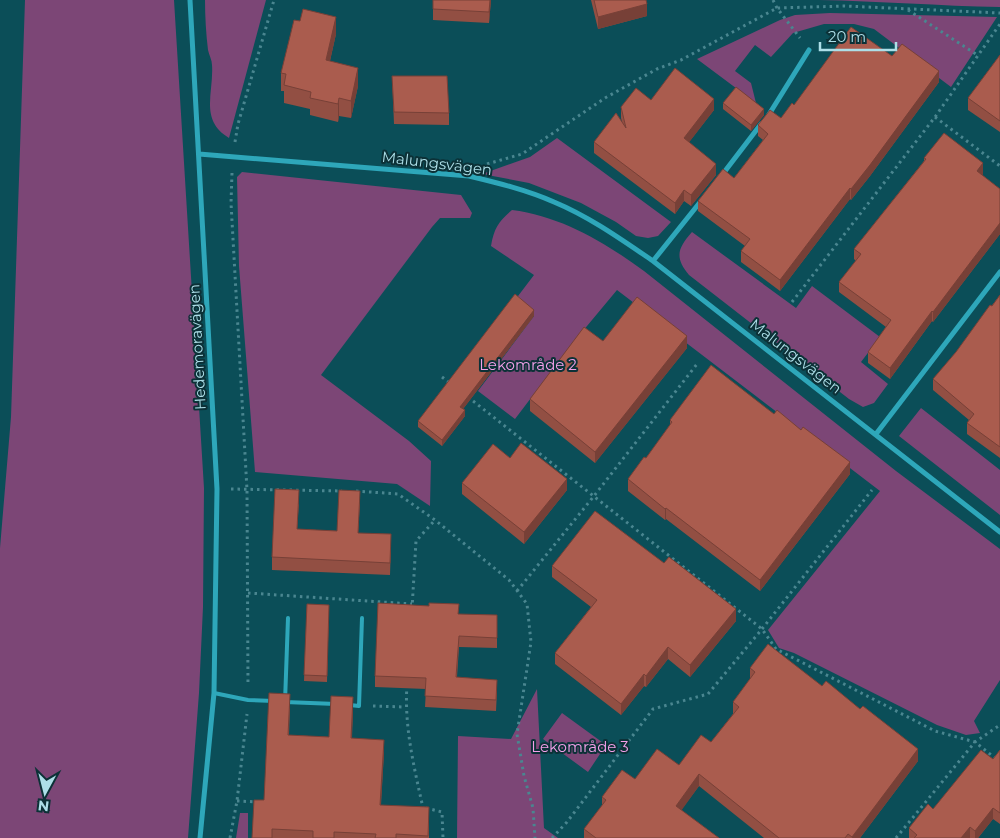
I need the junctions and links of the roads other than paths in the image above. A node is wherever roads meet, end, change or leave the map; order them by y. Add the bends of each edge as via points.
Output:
1 (190, 0) edge
2 (808, 50) road end
3 (200, 154) junction
4 (721, 176) edge
5 (702, 199) edge
6 (653, 261) junction
7 (1000, 272) edge
8 (876, 434) junction
9 (1000, 532) edge
10 (288, 618) dead end
11 (362, 618) dead end
12 (214, 693) junction
13 (284, 702) junction
14 (200, 838) edge

1 - 3 street, Hedemoravägen
2 - 4 street via 770,114
3 - 6 street, Malungsvägen via 470,176 501,183 555,202
3 - 12 street, Hedemoravägen via 218,489
5 - 6 street
6 - 8 street, Malungsvägen
7 - 8 street
8 - 9 street, Malungsvägen
10 - 13 lane
11 - 13 lane via 359,706
12 - 13 lane via 248,700
12 - 14 street, Hedemoravägen

